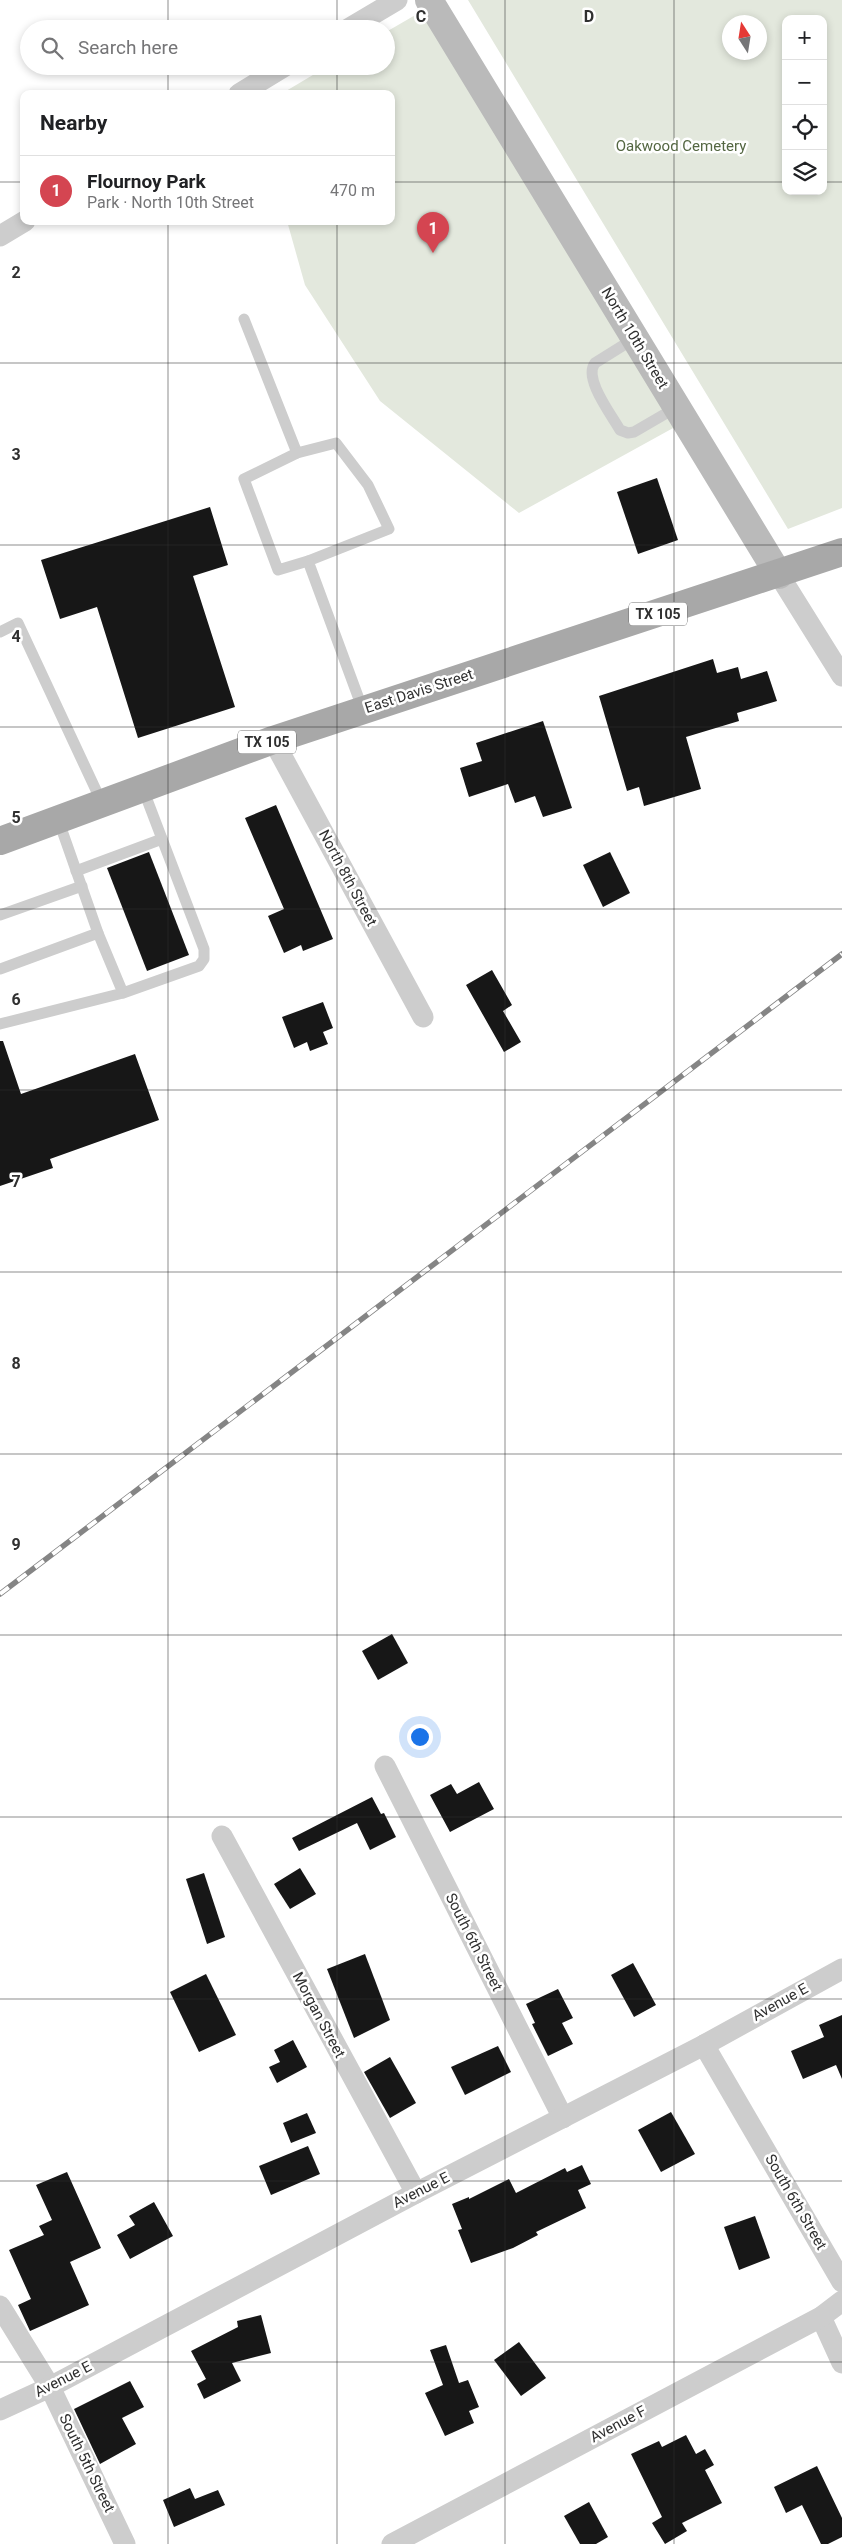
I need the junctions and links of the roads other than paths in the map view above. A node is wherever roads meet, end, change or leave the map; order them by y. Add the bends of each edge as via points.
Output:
1 (397, 0) edge
2 (429, 0) edge
3 (363, 20) edge
4 (270, 75) edge
5 (246, 90) edge
6 (20, 224) edge
7 (0, 236) edge
8 (244, 319) dead end
9 (635, 338) junction
10 (677, 407) junction
11 (297, 453) junction
12 (842, 552) edge
13 (308, 561) junction
14 (779, 574) junction
15 (0, 632) edge
16 (842, 676) edge
17 (363, 710) junction
18 (273, 740) junction
19 (143, 788) junction
20 (102, 803) junction
21 (58, 820) junction
22 (162, 839) junction
23 (0, 841) edge
24 (76, 871) junction
25 (82, 886) junction
26 (0, 915) edge
27 (98, 933) junction
28 (0, 969) edge
29 (123, 993) junction
30 (423, 1017) dead end
31 (0, 1024) edge
32 (385, 1766) dead end
33 (222, 1836) dead end
34 (842, 1969) edge
35 (704, 2045) junction
36 (563, 2118) junction
37 (416, 2193) junction
38 (842, 2282) edge
39 (842, 2300) edge
40 (0, 2306) edge
41 (820, 2317) junction
42 (842, 2363) edge
43 (50, 2387) junction
44 (0, 2410) edge
45 (402, 2541) edge
46 (125, 2544) edge

1 - 3 street
2 - 9 street, North 10th Street
4 - 5 street
6 - 7 street
8 - 11 lane
9 - 10 street, North 10th Street
9 - 10 lane via 595,362 591,368 592,380 620,430 634,432
10 - 14 street, North 10th Street
11 - 13 lane via 244,479 278,570
11 - 13 lane via 336,443 368,485 389,528
12 - 14 main road, East Davis Street / TX 105
13 - 17 lane
14 - 16 street, North 10th Street
14 - 17 main road, East Davis Street / TX 105
15 - 20 lane via 18,624
17 - 18 main road, East Davis Street / TX 105
18 - 19 main road, East Davis Street / TX 105
18 - 30 street, North 8th Street
19 - 20 main road, East Davis Street / TX 105
19 - 22 lane
20 - 21 main road, East Davis Street / TX 105
21 - 23 main road, East Davis Street / TX 105
21 - 24 lane
22 - 24 lane
22 - 29 lane via 204,949 204,959 199,966
24 - 25 lane
25 - 26 lane
25 - 27 lane
27 - 28 lane
27 - 29 lane
29 - 31 lane
32 - 36 street, South 6th Street
33 - 37 street, Morgan Street
34 - 35 street, Avenue E
35 - 36 street, Avenue E
35 - 38 street, South 6th Street
36 - 37 street, Avenue E
37 - 43 street, Avenue E
39 - 41 street, Avenue F
40 - 43 street, South 5th Street
41 - 42 street
41 - 45 street, Avenue F
43 - 44 street, Avenue E
43 - 46 street, South 5th Street

